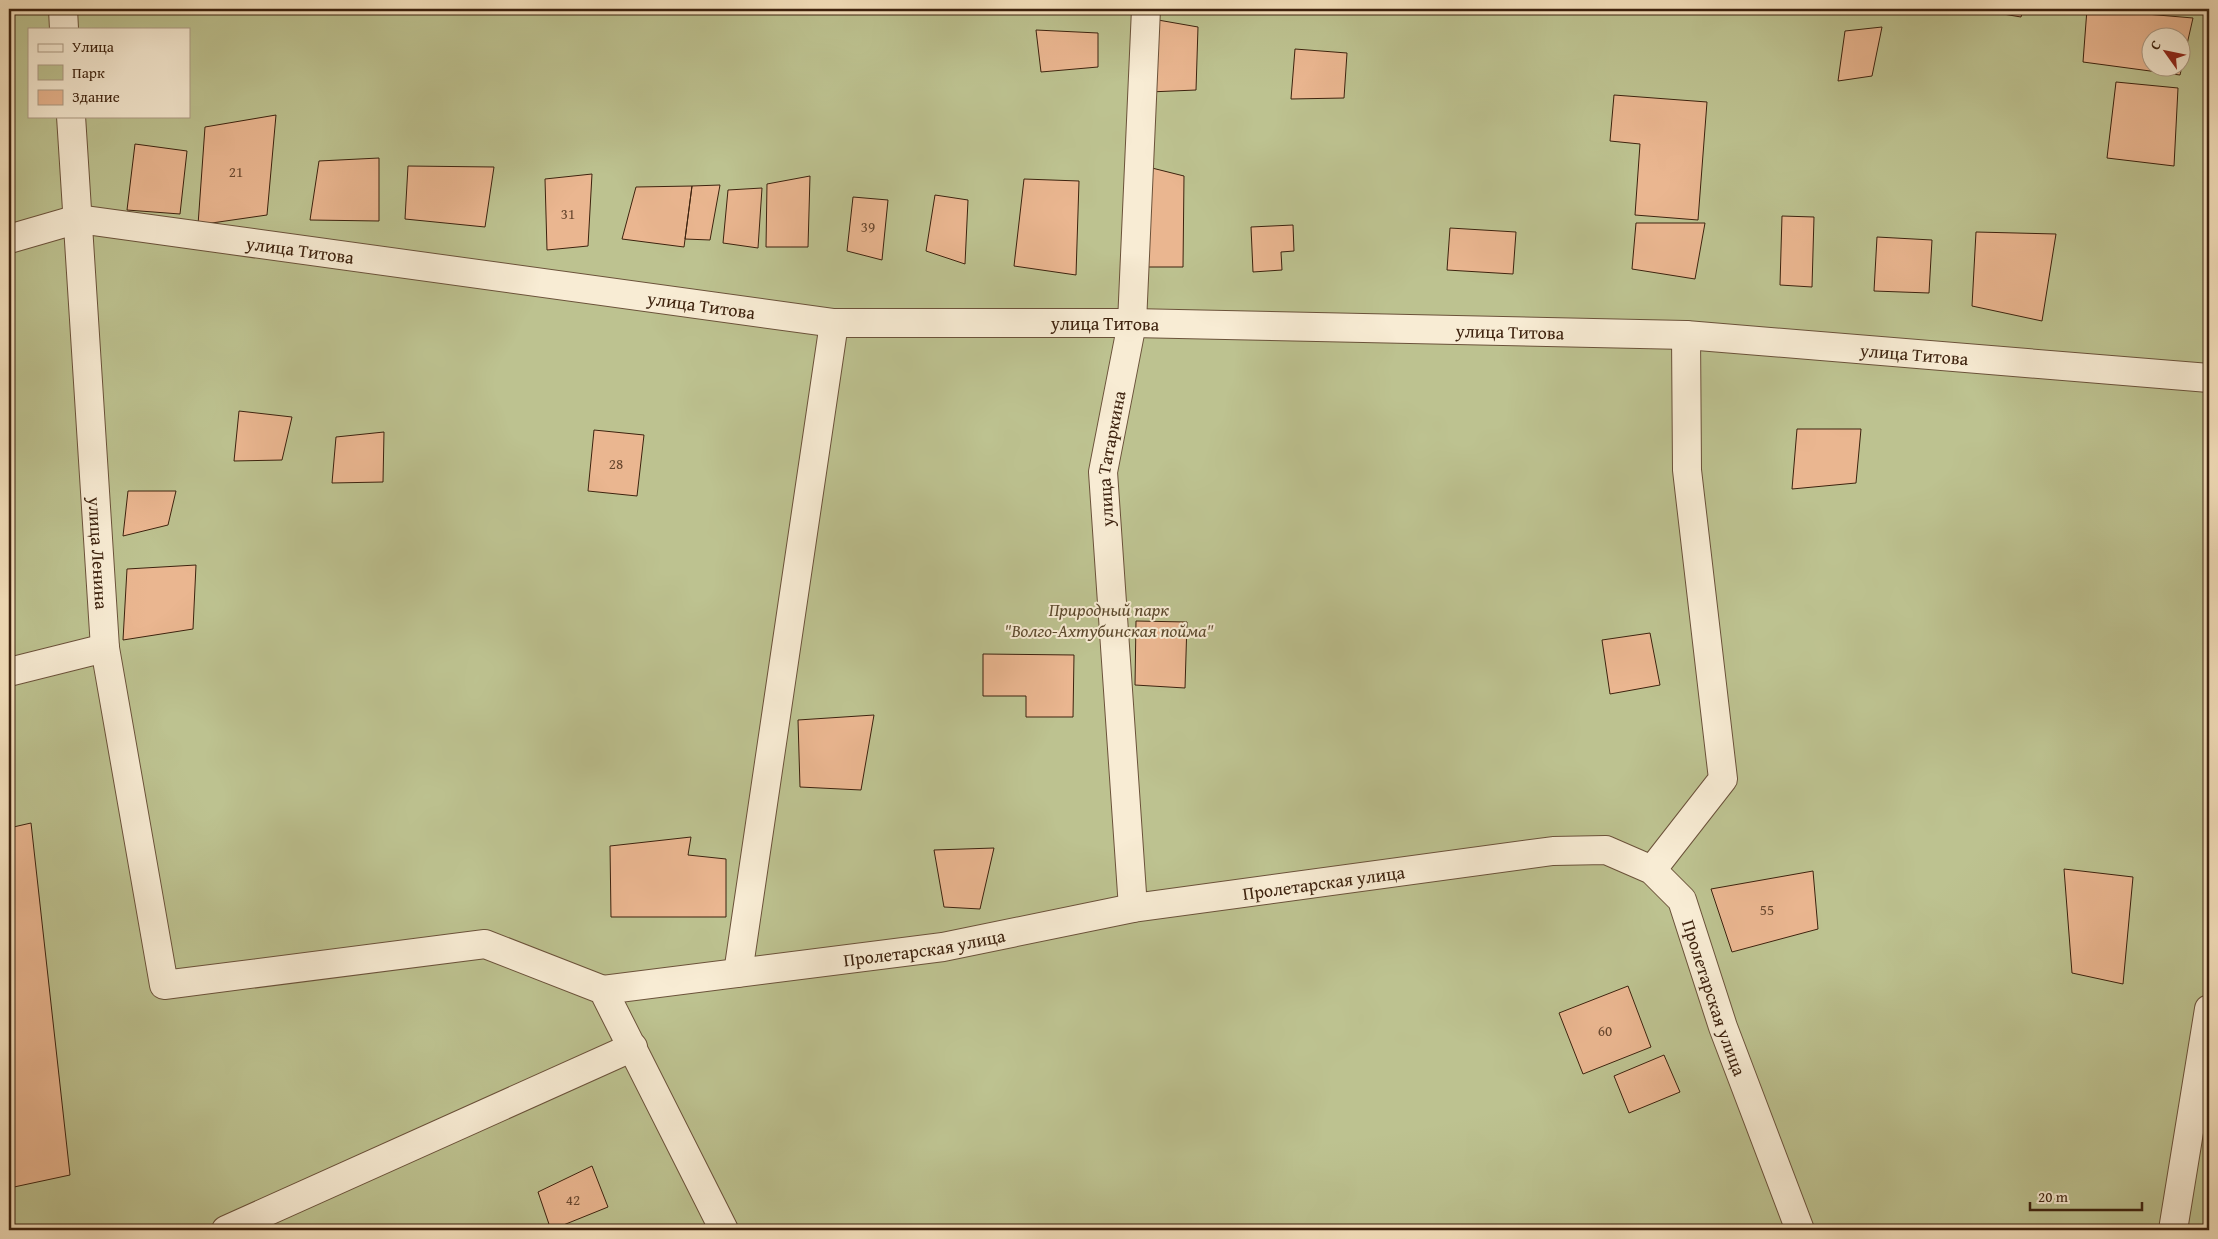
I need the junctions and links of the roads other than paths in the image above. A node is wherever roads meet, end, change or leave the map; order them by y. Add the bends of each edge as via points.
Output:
1 (63, 9) edge
2 (1146, 9) edge
3 (64, 28) edge
4 (71, 118) edge
5 (78, 219) junction
6 (9, 239) edge
7 (834, 322) junction
8 (1132, 323) junction
9 (1686, 335) junction
10 (2209, 378) edge
11 (105, 648) junction
12 (9, 672) edge
13 (1652, 870) junction
14 (1133, 908) junction
15 (738, 973) junction
16 (603, 990) junction
17 (2209, 1009) edge
18 (633, 1047) junction
19 (226, 1230) edge
20 (724, 1230) edge
21 (1800, 1230) edge
22 (2173, 1230) edge

1 - 3 street
2 - 8 street, улица Татаркина
4 - 5 street, улица Ленина
5 - 6 street, улица Титова
5 - 7 street, улица Титова
5 - 11 street, улица Ленина
7 - 8 street, улица Титова
7 - 15 street
8 - 9 street, улица Титова
8 - 14 street, улица Татаркина via 1103,472
9 - 10 street, улица Титова
9 - 13 street via 1687,470 1723,779
11 - 12 street
11 - 16 street, улица Ленина via 164,985 485,944
13 - 14 street, Пролетарская улица via 1606,850 1553,850
13 - 21 street, Пролетарская улица via 1682,900 1723,1027
14 - 15 street, Пролетарская улица via 943,947
15 - 16 street, Пролетарская улица
16 - 18 street
17 - 22 street
18 - 19 street
18 - 20 street

